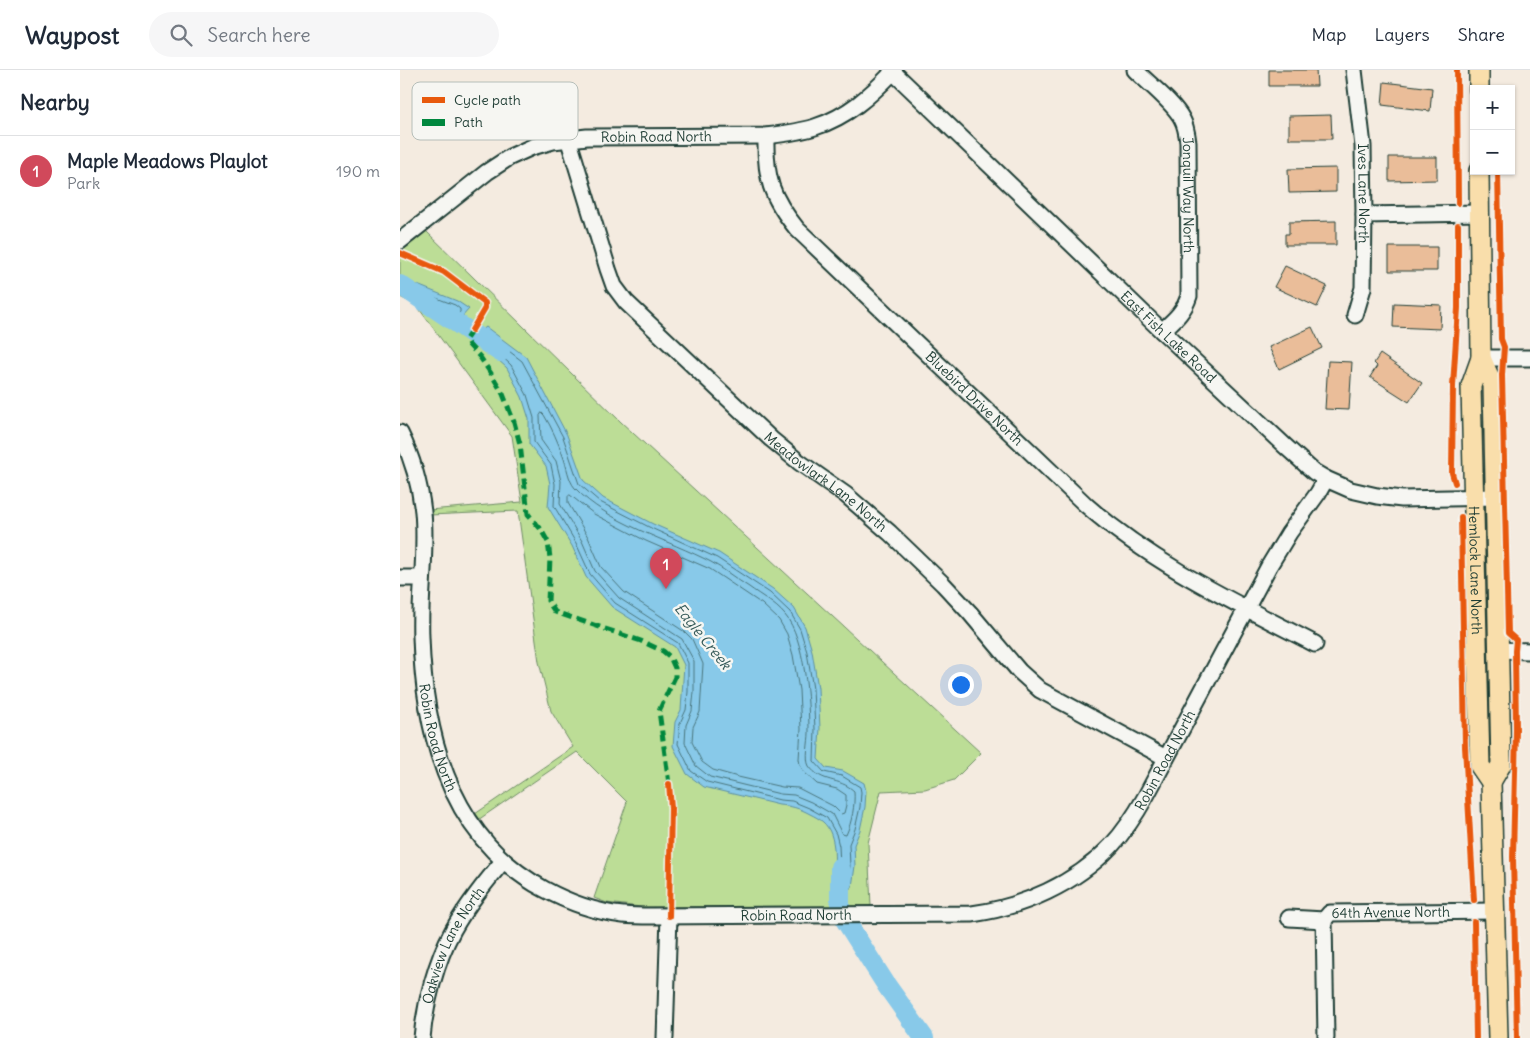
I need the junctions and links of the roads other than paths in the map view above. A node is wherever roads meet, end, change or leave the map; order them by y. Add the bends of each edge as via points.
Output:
1 (1135, 70) edge
2 (1354, 70) edge
3 (1479, 70) edge
4 (892, 71) edge
5 (1479, 85) edge
6 (766, 136) junction
7 (578, 137) edge
8 (558, 140) edge
9 (569, 140) edge
10 (1479, 175) edge
11 (1480, 213) junction
12 (1364, 215) junction
13 (400, 241) edge
14 (1354, 315) dead end
15 (1162, 331) junction
16 (1481, 358) junction
17 (1530, 358) edge
18 (400, 433) edge
19 (1326, 479) junction
20 (1473, 497) junction
21 (1496, 497) junction
22 (400, 578) edge
23 (422, 578) junction
24 (1246, 608) junction
25 (1315, 644) dead end
26 (1498, 650) junction
27 (1530, 650) edge
28 (1166, 758) junction
29 (1491, 782) junction
30 (503, 861) junction
31 (1495, 911) junction
32 (669, 916) junction
33 (1289, 918) dead end
34 (1324, 920) junction
35 (422, 1038) edge
36 (665, 1038) edge
37 (1326, 1038) edge
38 (1498, 1038) edge

1 - 15 street, Jonquil Way North via 1182,117 1188,142 1189,296 1182,313
2 - 12 street, Ives Lane North via 1363,146
3 - 5 main road
4 - 6 street, Robin Road North via 868,96 840,117 815,127
4 - 15 street, East Fish Lake Road
6 - 7 street, Robin Road North
6 - 24 street, Bluebird Drive North via 770,184 778,204 797,229 1108,524 1171,568
8 - 13 street, Robin Road North via 510,157
9 - 28 street, Meadowlark Lane North via 614,286 626,302 771,439 846,495 890,533 943,584 1019,671 1040,690
10 - 11 main road, Hemlock Lane North
11 - 12 street
11 - 16 main road, Hemlock Lane North
12 - 14 street, Ives Lane North via 1363,288
15 - 19 street, East Fish Lake Road via 1284,446
16 - 17 street
16 - 20 main road, Hemlock Lane North via 1471,386
16 - 21 main road, Hemlock Lane North via 1493,385
18 - 23 street, Robin Road North via 416,477 423,512
19 - 20 street, East Fish Lake Road via 1376,496 1402,499
19 - 24 street, Robin Road North via 1289,533
20 - 21 street, East Fish Lake Road
20 - 29 main road, Hemlock Lane North via 1480,766
21 - 26 main road, Hemlock Lane North
22 - 23 street
23 - 30 street, Robin Road North via 424,677 437,750 452,791 467,818
24 - 25 street, Bluebird Drive North
24 - 28 street, Robin Road North
26 - 27 street
26 - 29 main road, Hemlock Lane North via 1502,765
28 - 32 street, Robin Road North via 1130,822 1110,846 1063,882 1008,907 972,914
29 - 31 main road, Hemlock Lane North
30 - 32 street, Robin Road North via 535,884 592,909 623,915
30 - 35 street, Oakview Lane North via 452,931 429,996
31 - 34 street, 64th Avenue North via 1330,913
31 - 38 main road, Hemlock Lane North
32 - 36 street
33 - 34 street, 64th Avenue North
34 - 37 street

